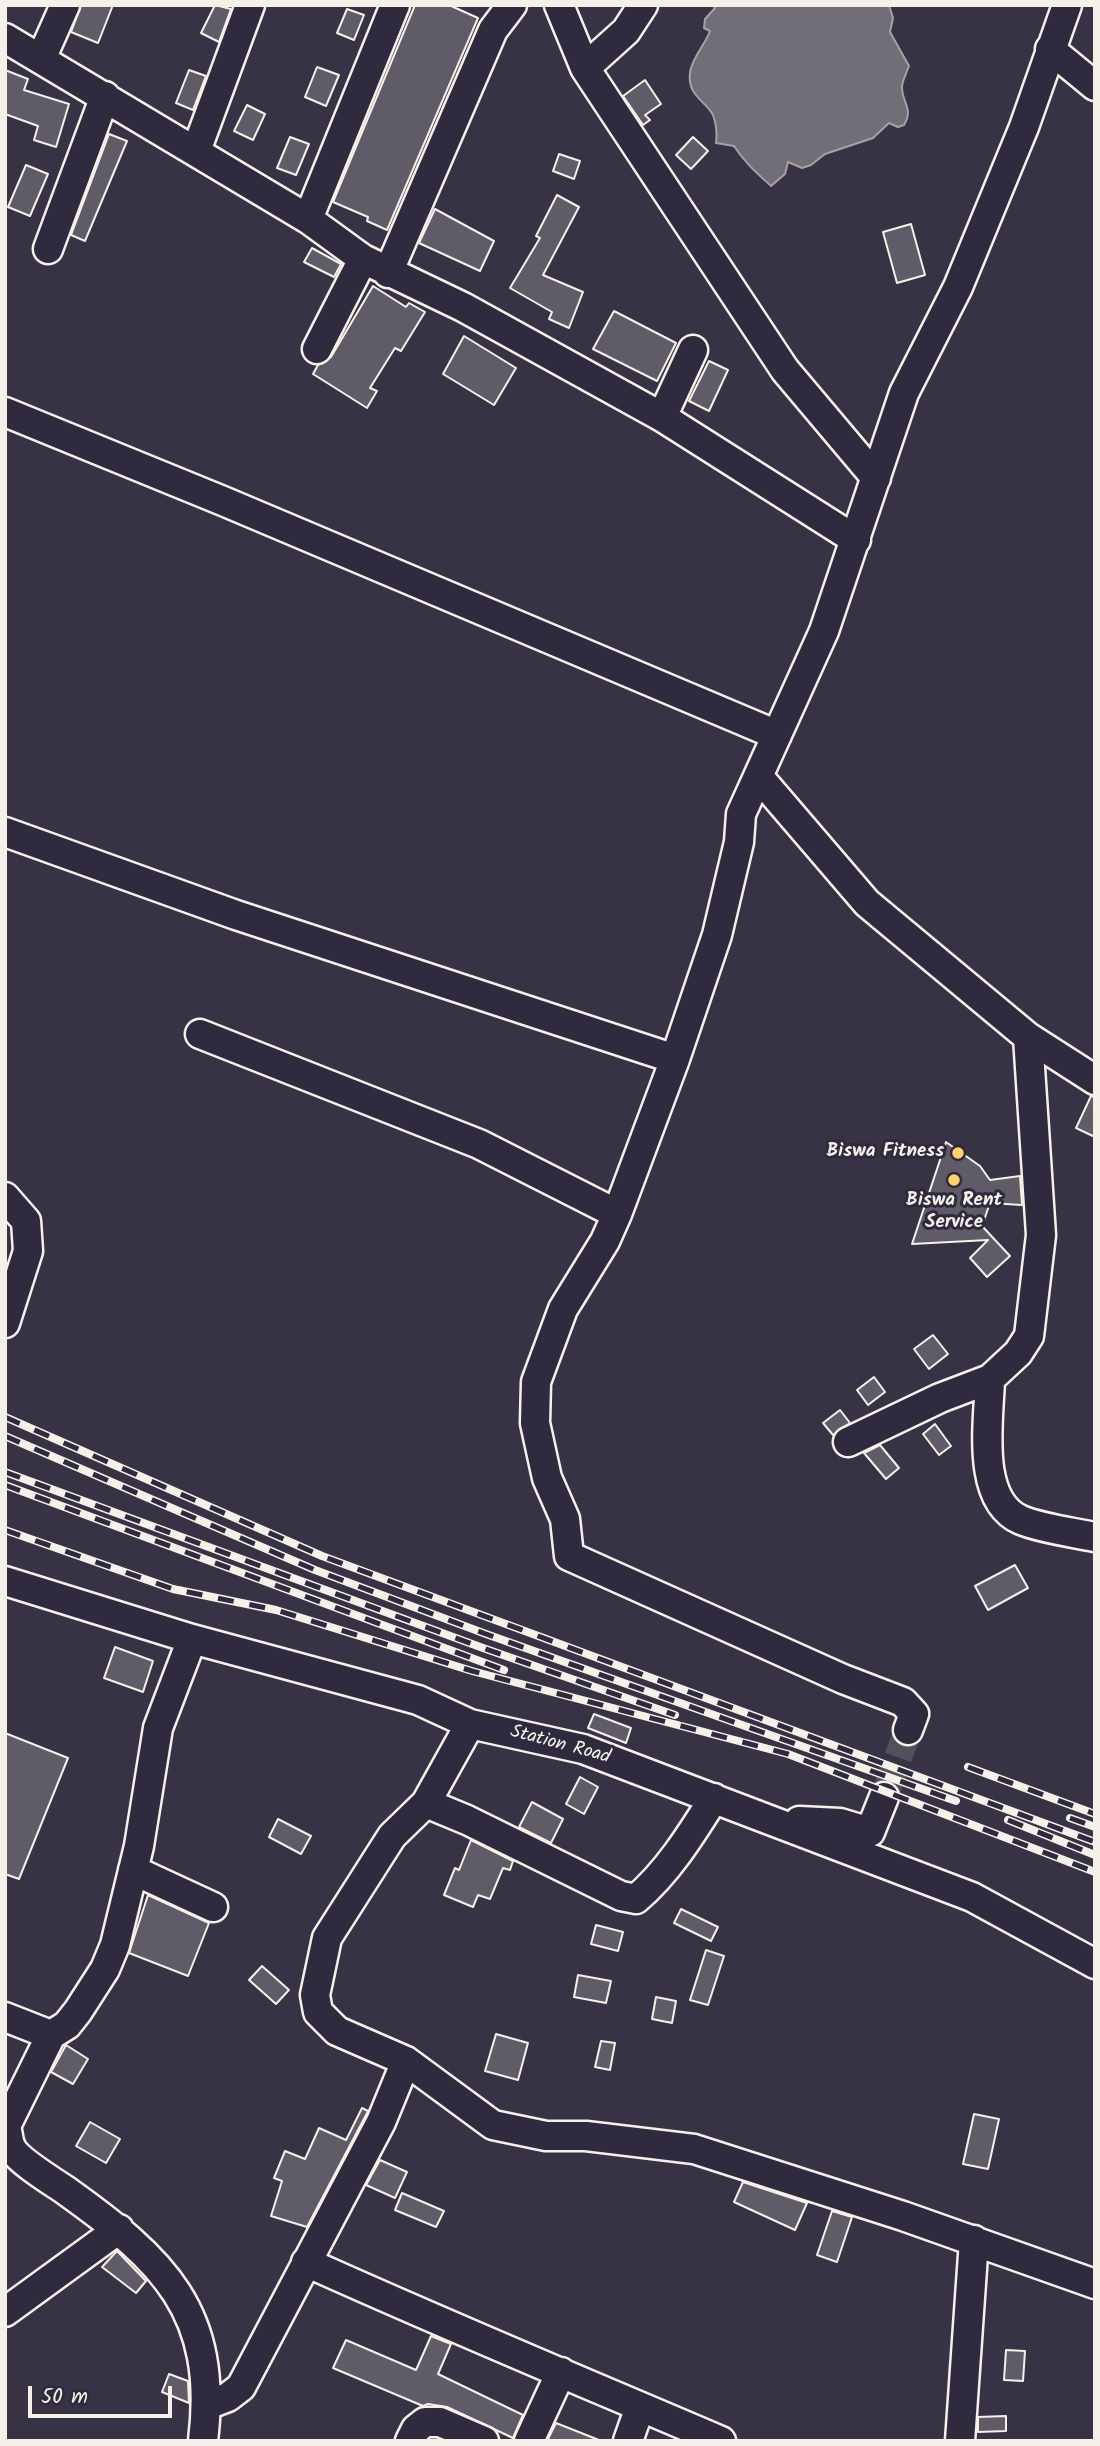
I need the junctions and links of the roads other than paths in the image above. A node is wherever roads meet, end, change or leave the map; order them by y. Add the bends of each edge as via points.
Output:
1 (65, 5) edge
2 (250, 5) edge
3 (395, 5) edge
4 (512, 5) edge
5 (559, 5) edge
6 (643, 5) edge
7 (1067, 5) edge
8 (5, 38) edge
9 (1050, 49) junction
10 (41, 59) junction
11 (585, 68) junction
12 (1095, 86) edge
13 (105, 96) junction
14 (196, 151) junction
15 (308, 219) junction
16 (48, 248) dead end
17 (363, 259) junction
18 (388, 273) junction
19 (317, 349) dead end
20 (693, 350) dead end
21 (5, 412) edge
22 (662, 417) junction
23 (876, 478) junction
24 (856, 540) junction
25 (777, 736) junction
26 (759, 777) junction
27 (5, 832) edge
28 (200, 1034) dead end
29 (1028, 1037) junction
30 (676, 1059) junction
31 (1095, 1080) edge
32 (5, 1197) edge
33 (617, 1213) junction
34 (5, 1323) edge
35 (990, 1379) junction
36 (849, 1442) dead end
37 (1095, 1537) edge
38 (5, 1581) edge
39 (192, 1639) junction
40 (470, 1724) junction
41 (908, 1730) tunnel mouth
42 (884, 1797) tunnel mouth
43 (714, 1798) junction
44 (426, 1803) junction
45 (786, 1824) junction
46 (133, 1870) junction
47 (214, 1907) dead end
48 (1095, 1964) edge
49 (5, 2017) edge
50 (51, 2035) junction
51 (405, 2061) junction
52 (119, 2229) junction
53 (974, 2239) junction
54 (306, 2262) junction
55 (1095, 2284) edge
56 (5, 2312) edge
57 (561, 2372) junction
58 (207, 2405) junction
59 (640, 2407) junction
60 (203, 2440) edge
61 (410, 2441) edge
62 (484, 2441) edge
63 (529, 2441) edge
64 (628, 2441) edge
65 (721, 2441) edge
66 (960, 2441) edge

1 - 10 street
2 - 14 street
3 - 15 street
4 - 18 street via 493,30
5 - 11 street
6 - 11 street via 625,31
7 - 9 street
8 - 10 street
9 - 12 street
9 - 23 street via 1024,127 958,287 904,393
10 - 13 street
11 - 23 street via 785,370
13 - 14 street
13 - 16 street
14 - 15 street
15 - 17 street
17 - 18 street
17 - 19 street
18 - 22 street via 463,307
20 - 22 street
21 - 25 street
22 - 24 street
23 - 24 street
24 - 25 street via 824,631
25 - 26 street
26 - 29 street via 867,903
26 - 30 street via 741,814 717,935
27 - 30 street via 236,915
28 - 33 street via 479,1144
29 - 31 street
29 - 35 street via 1041,1236 1034,1312 1029,1336 1018,1353
30 - 33 street
32 - 34 street via 26,1221 28,1251
33 - 41 street via 563,1310 536,1382 535,1423 547,1478 565,1519 569,1556 903,1702 914,1714
35 - 36 street
35 - 37 street via 988,1473 1000,1500 1019,1519
38 - 39 street, Station Road
39 - 40 street, Station Road via 418,1699
39 - 46 street via 158,1728
40 - 43 street, Station Road via 583,1749
40 - 44 street
42 - 45 street via 870,1832 841,1823 805,1820
43 - 44 street via 694,1830 636,1899 621,1896
43 - 45 street, Station Road
44 - 51 street via 392,1836 348,1901 327,1938 315,1995 318,2012 337,2031
45 - 48 street, Station Road via 972,1897
46 - 47 street
46 - 50 street via 105,1969 67,2025
49 - 50 street
50 - 52 street via 6,2126 12,2150
51 - 53 street via 493,2125 546,2136 586,2136 694,2149
51 - 54 street via 382,2122
52 - 56 street
52 - 58 street via 160,2267 193,2321
53 - 55 street
53 - 66 street
54 - 57 street
54 - 58 street via 241,2387
57 - 59 street
57 - 63 street
58 - 60 street
59 - 64 street
59 - 65 street
61 - 62 street via 425,2422 440,2423

